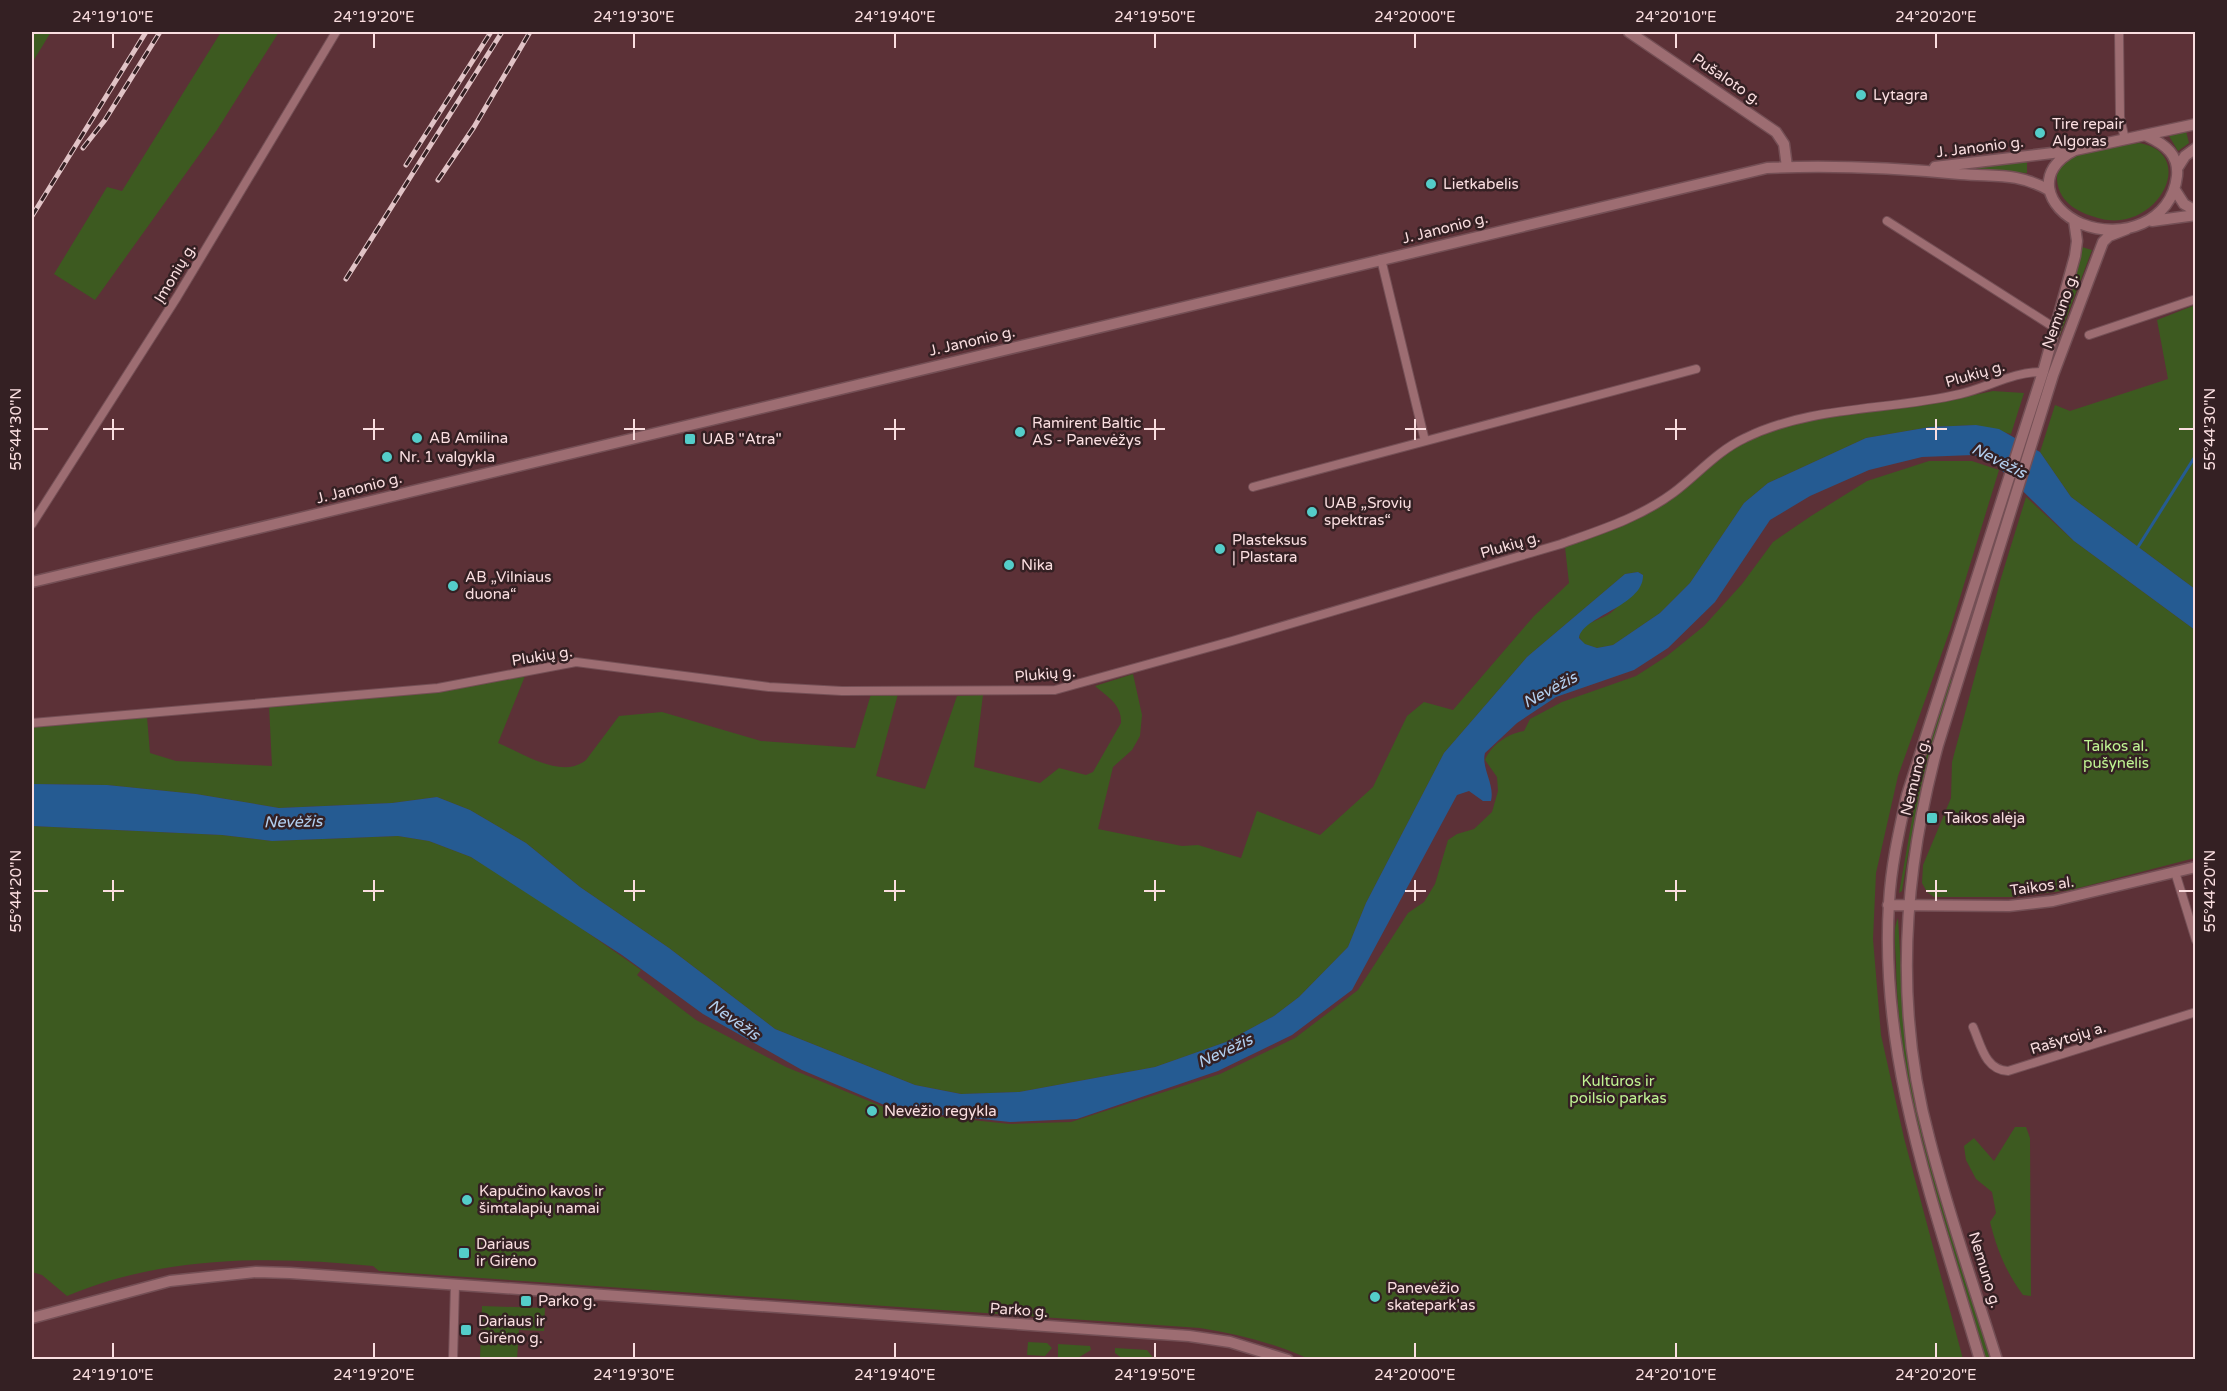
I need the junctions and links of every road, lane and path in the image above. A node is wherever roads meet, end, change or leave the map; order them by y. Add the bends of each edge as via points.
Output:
1 (336, 32) edge
2 (1629, 32) edge
3 (2119, 32) edge
4 (2196, 124) edge
5 (2147, 136) junction
6 (2125, 140) junction
7 (2196, 148) edge
8 (2075, 150) junction
9 (1787, 167) junction
10 (2178, 167) junction
11 (1924, 169) junction
12 (2049, 190) junction
13 (2175, 190) junction
14 (2196, 213) edge
15 (2074, 220) junction
16 (1887, 221) dead end
17 (2152, 221) junction
18 (2127, 229) junction
19 (1381, 259) junction
20 (2196, 299) edge
21 (2055, 327) junction
22 (2089, 335) dead end
23 (1696, 369) dead end
24 (2048, 373) junction
25 (1425, 441) junction
26 (1253, 487) dead end
27 (32, 524) edge
28 (32, 582) edge
29 (32, 723) edge
30 (2196, 867) edge
31 (2175, 872) junction
32 (1888, 905) junction
33 (1908, 906) junction
34 (2196, 940) edge
35 (2196, 1012) edge
36 (1973, 1027) dead end
37 (455, 1284) junction
38 (32, 1318) edge
39 (453, 1359) edge
40 (1288, 1359) edge
41 (1980, 1359) edge
42 (1996, 1359) edge

1 - 27 street, Įmonių g. via 177,297
2 - 9 main road, Pušaloto g. via 1776,132 1784,144
3 - 6 street via 2120,117
4 - 5 main road
5 - 6 main road
5 - 10 main road via 2169,149
6 - 8 main road
7 - 10 main road
8 - 11 main road, J. Janonio g.
8 - 12 main road via 2052,167
9 - 11 main road, J. Janonio g.
9 - 19 main road, J. Janonio g. via 1754,170
10 - 13 main road
11 - 12 main road, J. Janonio g. via 2010,176
12 - 15 main road
13 - 14 main road
13 - 17 main road
14 - 17 main road
15 - 18 main road via 2098,228
15 - 21 main road, Nemuno g. via 2075,256
16 - 21 street
17 - 18 main road
18 - 24 main road, Nemuno g. via 2109,236 2100,248
19 - 25 street
19 - 28 main road, J. Janonio g.
20 - 22 street
21 - 24 main road, Nemuno g.
23 - 25 street
24 - 29 street, Plukių g. via 2029,372 1960,394 1862,407 1770,428 1719,453 1672,493 1634,518 1561,544 1232,642 1055,690 854,691 780,687 576,662 438,688
24 - 32 main road, Nemuno g. via 1907,795 1894,852
24 - 33 main road, Nemuno g. via 1923,802
25 - 26 street
30 - 31 main road, Taikos al.
31 - 33 main road, Taikos al. via 2054,901 2009,906
31 - 34 street
32 - 33 main road, Taikos al.
32 - 41 main road, Nemuno g. via 1891,1010 1904,1095 1914,1141
33 - 42 main road, Nemuno g. via 1909,1009 1919,1093 1929,1140
35 - 36 street, Rašytojų a. via 2008,1071 1990,1066
37 - 38 main road, Parko g. via 330,1275 226,1274 170,1281
37 - 39 street
37 - 40 main road, Parko g. via 1189,1336 1230,1342

